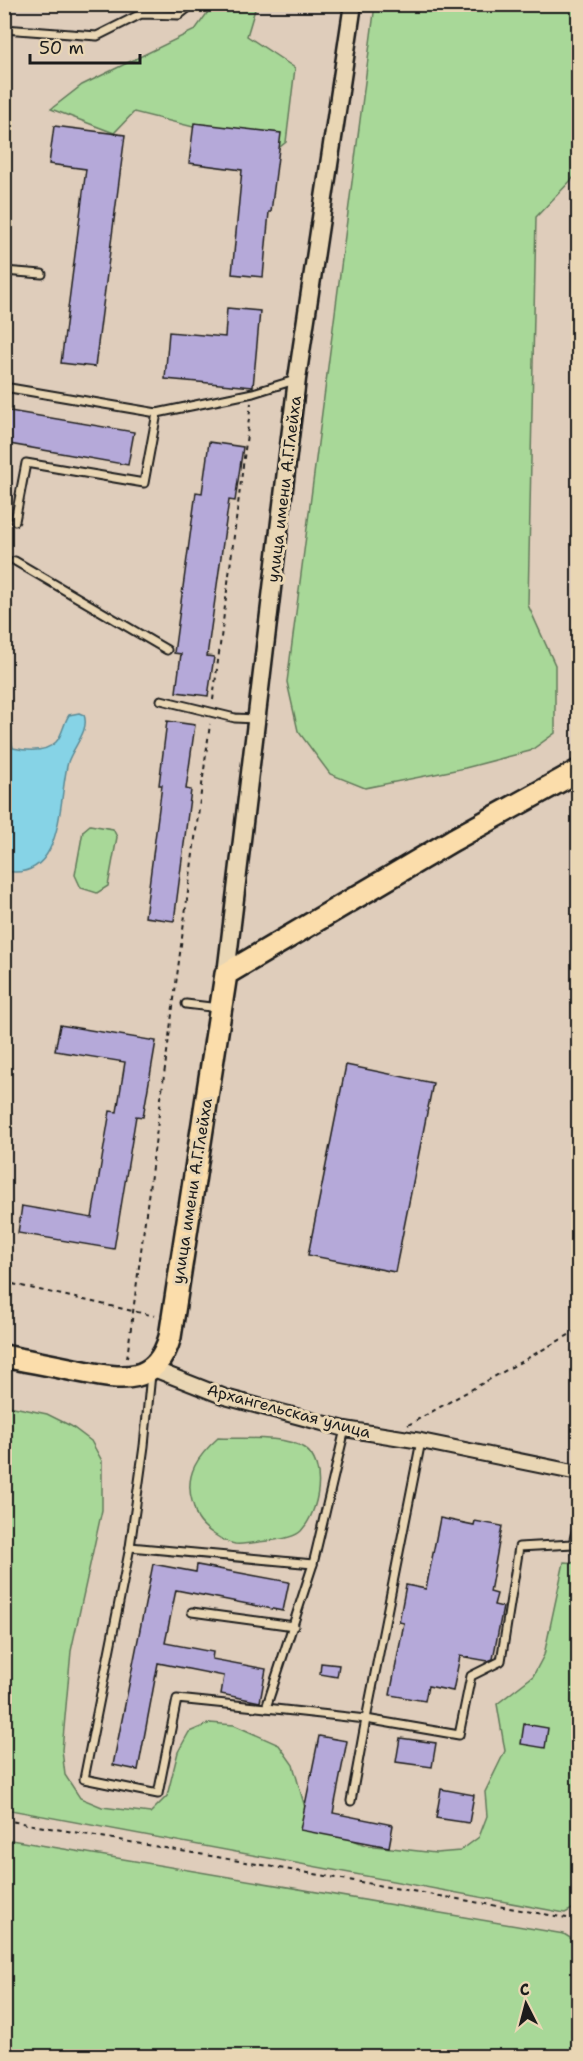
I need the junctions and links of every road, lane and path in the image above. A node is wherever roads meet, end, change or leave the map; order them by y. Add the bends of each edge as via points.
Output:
1 (194, 4) edge
2 (353, 4) edge
3 (4, 29) edge
4 (4, 271) edge
5 (42, 274) dead end
6 (297, 379) junction
7 (4, 387) edge
8 (253, 393) junction
9 (157, 413) junction
10 (15, 521) dead end
11 (15, 561) dead end
12 (167, 650) dead end
13 (161, 700) dead end
14 (212, 709) dead end
15 (257, 719) junction
16 (210, 721) dead end
17 (579, 771) edge
18 (226, 974) junction
19 (186, 1004) dead end
20 (221, 1009) junction
21 (4, 1282) edge
22 (134, 1311) junction
23 (173, 1320) junction
24 (579, 1332) edge
25 (4, 1356) edge
26 (151, 1368) junction
27 (124, 1378) junction
28 (345, 1429) junction
29 (389, 1436) junction
30 (421, 1441) junction
31 (579, 1473) edge
32 (579, 1522) edge
33 (130, 1547) junction
34 (313, 1564) junction
35 (192, 1612) dead end
36 (294, 1626) junction
37 (266, 1708) junction
38 (366, 1719) junction
39 (351, 1801) dead end
40 (4, 1820) edge
41 (579, 1920) edge

1 - 3 lane via 179,15 141,14 97,36
2 - 6 street, улица имени А.Г.Глейха
4 - 5 lane
6 - 8 lane
6 - 15 street, улица имени А.Г.Глейха
7 - 9 lane
8 - 9 lane
8 - 14 path
9 - 10 lane via 144,483 26,463
11 - 12 lane
13 - 15 lane via 235,718
15 - 18 street, улица имени А.Г.Глейха
16 - 22 path
17 - 18 main road
18 - 20 main road, улица имени А.Г.Глейха
19 - 20 lane
20 - 23 main road, улица имени А.Г.Глейха
21 - 22 path
22 - 23 path
22 - 27 path
23 - 26 main road, улица имени А.Г.Глейха via 168,1347
24 - 29 path
25 - 27 main road
26 - 27 main road
26 - 28 street, Архангельская улица via 225,1397
26 - 33 lane
28 - 29 street, Архангельская улица
28 - 34 lane
29 - 30 street, Архангельская улица
30 - 31 street, Архангельская улица
30 - 38 lane
32 - 38 lane via 573,1544 519,1547 501,1661 471,1676 459,1735
33 - 34 lane
33 - 37 lane via 84,1779 159,1794 177,1699
34 - 36 lane
35 - 36 lane
36 - 37 lane
37 - 38 lane
38 - 39 lane
40 - 41 path

